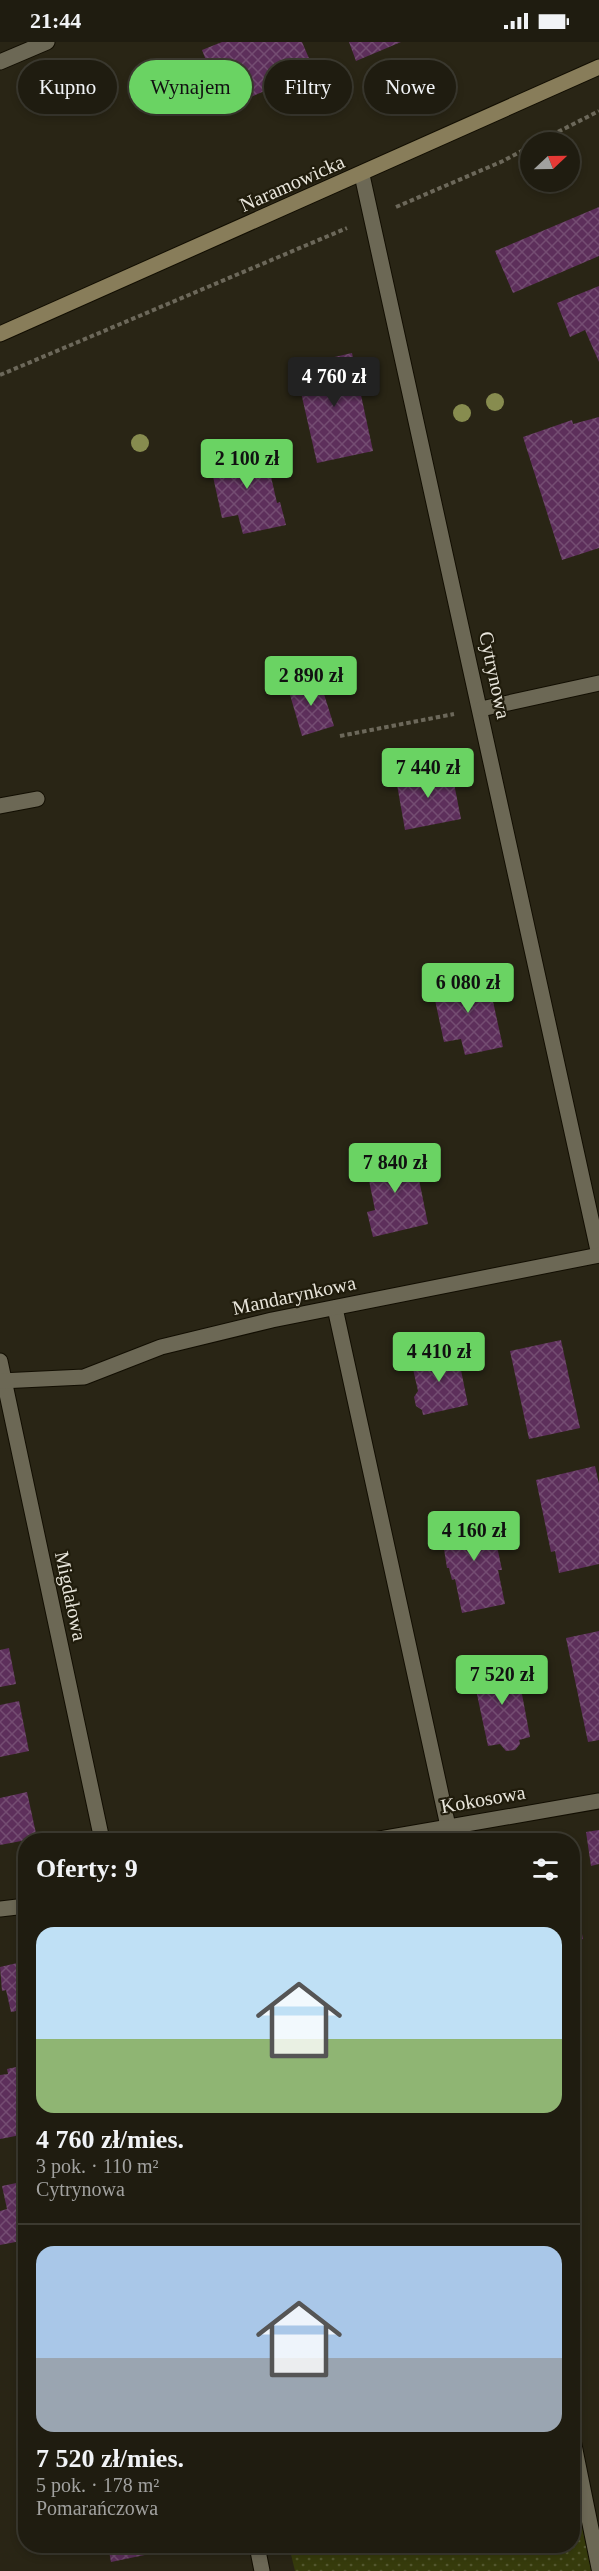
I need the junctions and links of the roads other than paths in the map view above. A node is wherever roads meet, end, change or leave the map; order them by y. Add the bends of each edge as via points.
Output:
1 (47, 42) edge
2 (0, 62) edge
3 (599, 67) edge
4 (362, 174) junction
5 (0, 334) edge
6 (599, 683) edge
7 (481, 709) junction
8 (37, 799) dead end
9 (0, 806) edge
10 (599, 1255) edge
11 (335, 1308) junction
12 (0, 1361) edge
13 (2, 1381) edge
14 (599, 1801) edge
15 (100, 1833) edge
16 (450, 1833) edge
17 (18, 1907) edge
18 (0, 1910) edge
19 (580, 2474) edge
20 (258, 2553) edge
21 (599, 2568) edge
22 (262, 2571) edge

1 - 2 street
3 - 4 street, Naramowicka
4 - 5 street, Naramowicka
4 - 7 street, Cytrynowa
6 - 7 street
7 - 10 street, Cytrynowa
8 - 9 street
10 - 11 street, Mandarynkowa
11 - 13 street, Mandarynkowa via 161,1347 84,1377
11 - 16 street
12 - 13 street, Migdałowa
13 - 15 street, Migdałowa
14 - 16 street, Kokosowa
17 - 18 street
19 - 21 street
20 - 22 street

